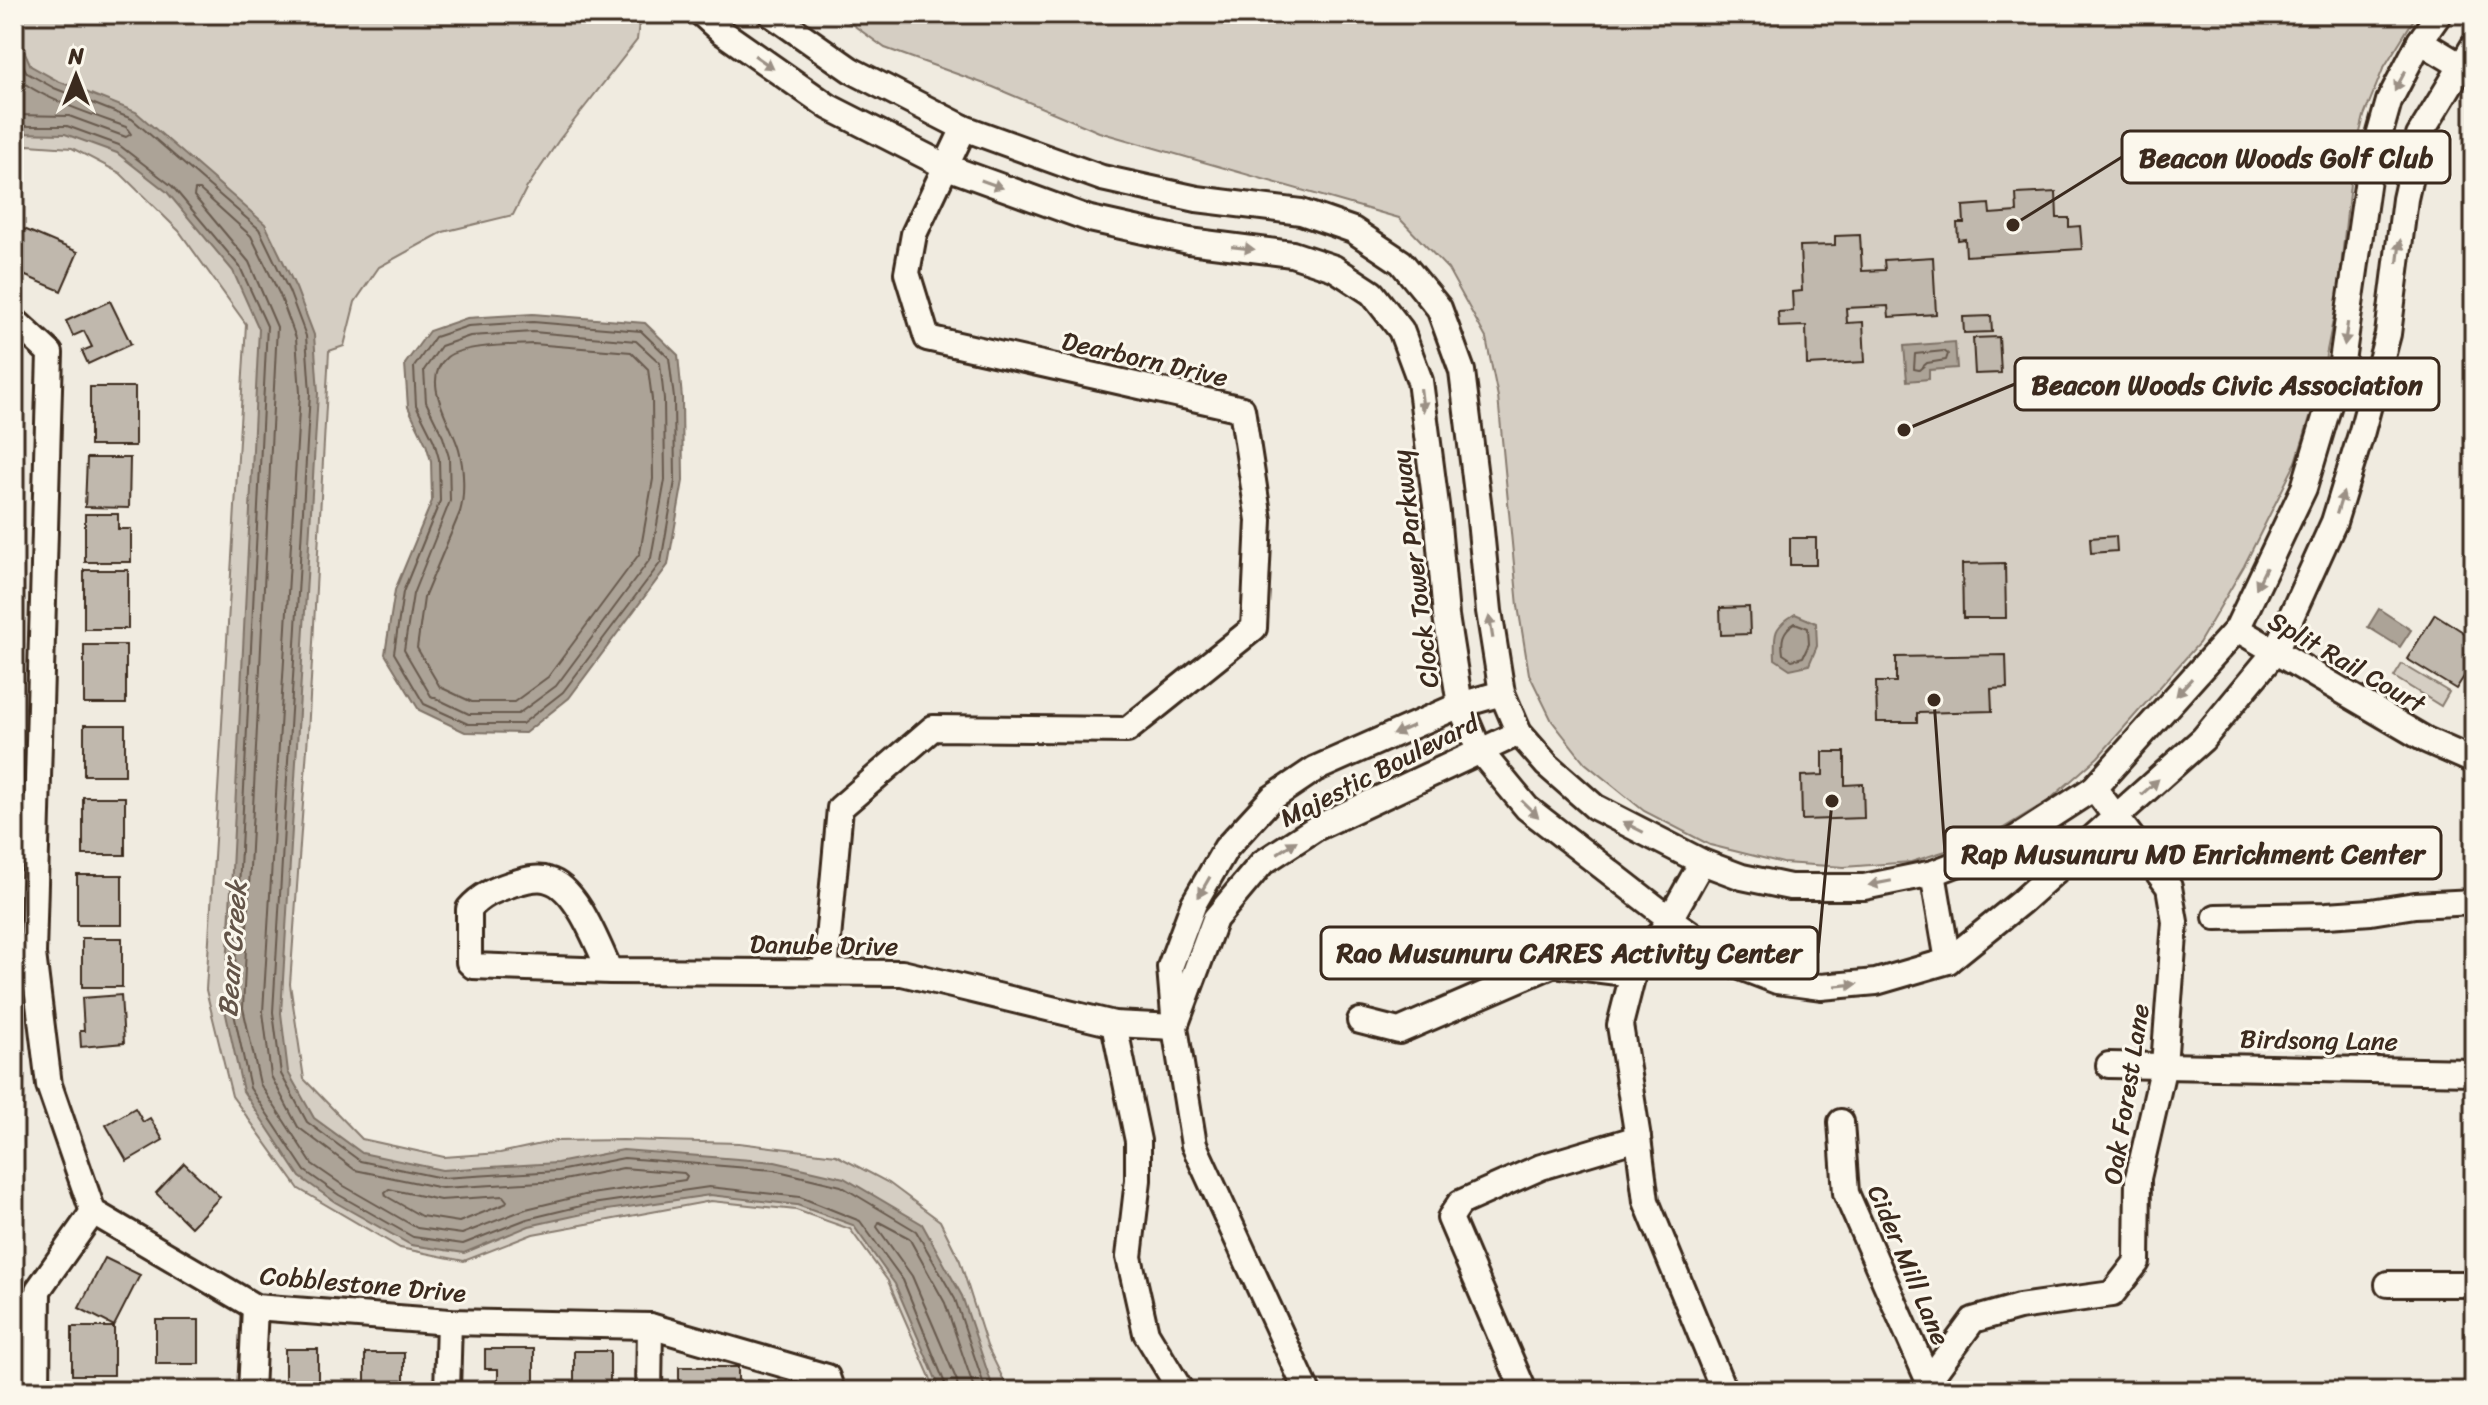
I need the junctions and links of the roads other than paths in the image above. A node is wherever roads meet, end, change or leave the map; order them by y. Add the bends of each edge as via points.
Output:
1 (702, 14) edge
2 (771, 14) edge
3 (2439, 14) edge
4 (729, 23) edge
5 (2420, 41) junction
6 (2469, 61) edge
7 (964, 128) junction
8 (947, 167) junction
9 (14, 320) edge
10 (2237, 629) junction
11 (2275, 652) junction
12 (1502, 693) junction
13 (1460, 705) junction
14 (1519, 733) junction
15 (1479, 750) junction
16 (2474, 761) edge
17 (2094, 788) junction
18 (2116, 817) junction
19 (1702, 862) junction
20 (1933, 873) junction
21 (2474, 902) edge
22 (2216, 917) dead end
23 (1670, 919) junction
24 (23, 954) edge
25 (1948, 961) junction
26 (610, 971) junction
27 (825, 972) junction
28 (1633, 974) junction
29 (1360, 1021) dead end
30 (1114, 1024) junction
31 (1175, 1027) junction
32 (2109, 1065) dead end
33 (2164, 1065) junction
34 (2474, 1072) edge
35 (1841, 1122) dead end
36 (1638, 1138) junction
37 (93, 1212) junction
38 (2388, 1284) dead end
39 (2474, 1284) edge
40 (255, 1307) junction
41 (449, 1322) junction
42 (650, 1326) junction
43 (1931, 1386) edge
44 (37, 1391) edge
45 (251, 1391) edge
46 (447, 1391) edge
47 (649, 1391) edge
48 (832, 1391) edge
49 (1181, 1391) edge
50 (1307, 1391) edge
51 (1524, 1391) edge
52 (1724, 1391) edge

1 - 4 street, Clock Tower Parkway
2 - 7 street via 851,70
3 - 5 street
4 -> 8 street, Clock Tower Parkway via 829,107
5 - 6 street
5 -> 10 street via 2389,101 2369,172 2342,361 2304,488
11 -> 6 street, Clock Tower Parkway via 2334,522 2362,431 2388,334 2405,199 2419,136
7 - 8 street, Dearborn Drive
12 -> 7 street via 1462,371 1439,308 1401,262 1353,230 1301,212 1197,199 1102,178
8 -> 13 street, Clock Tower Parkway via 1090,219 1189,241 1292,254 1334,268 1372,293 1401,330 1420,381
8 - 27 street, Dearborn Drive via 914,234 907,273 927,338 1242,409 1259,520 1254,628 1127,730 933,728 840,808
9 - 24 street via 50,353
10 - 11 street, Split Rail Court
10 -> 17 street
11 - 16 street, Split Rail Court via 2426,740
18 -> 11 street, Clock Tower Parkway via 2203,739
12 - 13 street, Majestic Boulevard
12 - 14 street
13 - 15 street, Clock Tower Parkway
13 -> 31 street, Majestic Boulevard via 1315,769 1272,798 1226,848 1194,903 1170,967
14 - 15 street, Majestic Boulevard
19 -> 14 street via 1595,807
15 -> 23 street, Clock Tower Parkway via 1527,808
31 -> 15 street, Majestic Boulevard via 1215,919 1262,863 1316,828
17 - 18 street, Oak Forest Lane
17 - 20 street via 2006,845
18 - 25 street, Clock Tower Parkway
18 - 33 street, Oak Forest Lane via 2169,887 2175,922
20 -> 19 street via 1864,887 1790,887
19 - 23 street
20 - 25 street
21 - 22 street via 2327,915
23 -> 25 street, Clock Tower Parkway via 1735,965 1777,981 1821,987 1876,982
23 - 28 street
24 - 37 street via 49,1085
26 - 26 street, Danube Drive via 473,966 469,909 498,889 548,880 565,889
26 - 27 street, Danube Drive
27 - 30 street, Danube Drive via 902,973
28 - 29 street via 1554,964 1399,1031
28 - 36 street via 1620,1025
30 - 31 street, Danube Drive
30 - 49 street via 1138,1141 1129,1257 1146,1333
31 - 50 street, Majestic Boulevard via 1194,1145
32 - 33 street, Birdsong Lane
33 - 34 street, Birdsong Lane
33 - 43 street, Oak Forest Lane via 2138,1178 2137,1262 2112,1294 2019,1307 1973,1320
35 - 43 street, Cider Mill Lane via 1846,1193
36 - 51 street via 1541,1167 1460,1203 1450,1218
36 - 52 street via 1646,1201
37 - 40 street, Cobblestone Drive
37 - 44 street via 38,1290
38 - 39 street
40 - 41 street, Cobblestone Drive
40 - 45 street
41 - 42 street, Cobblestone Drive
41 - 46 street
42 - 47 street
42 - 48 street, Cobblestone Drive via 827,1377

